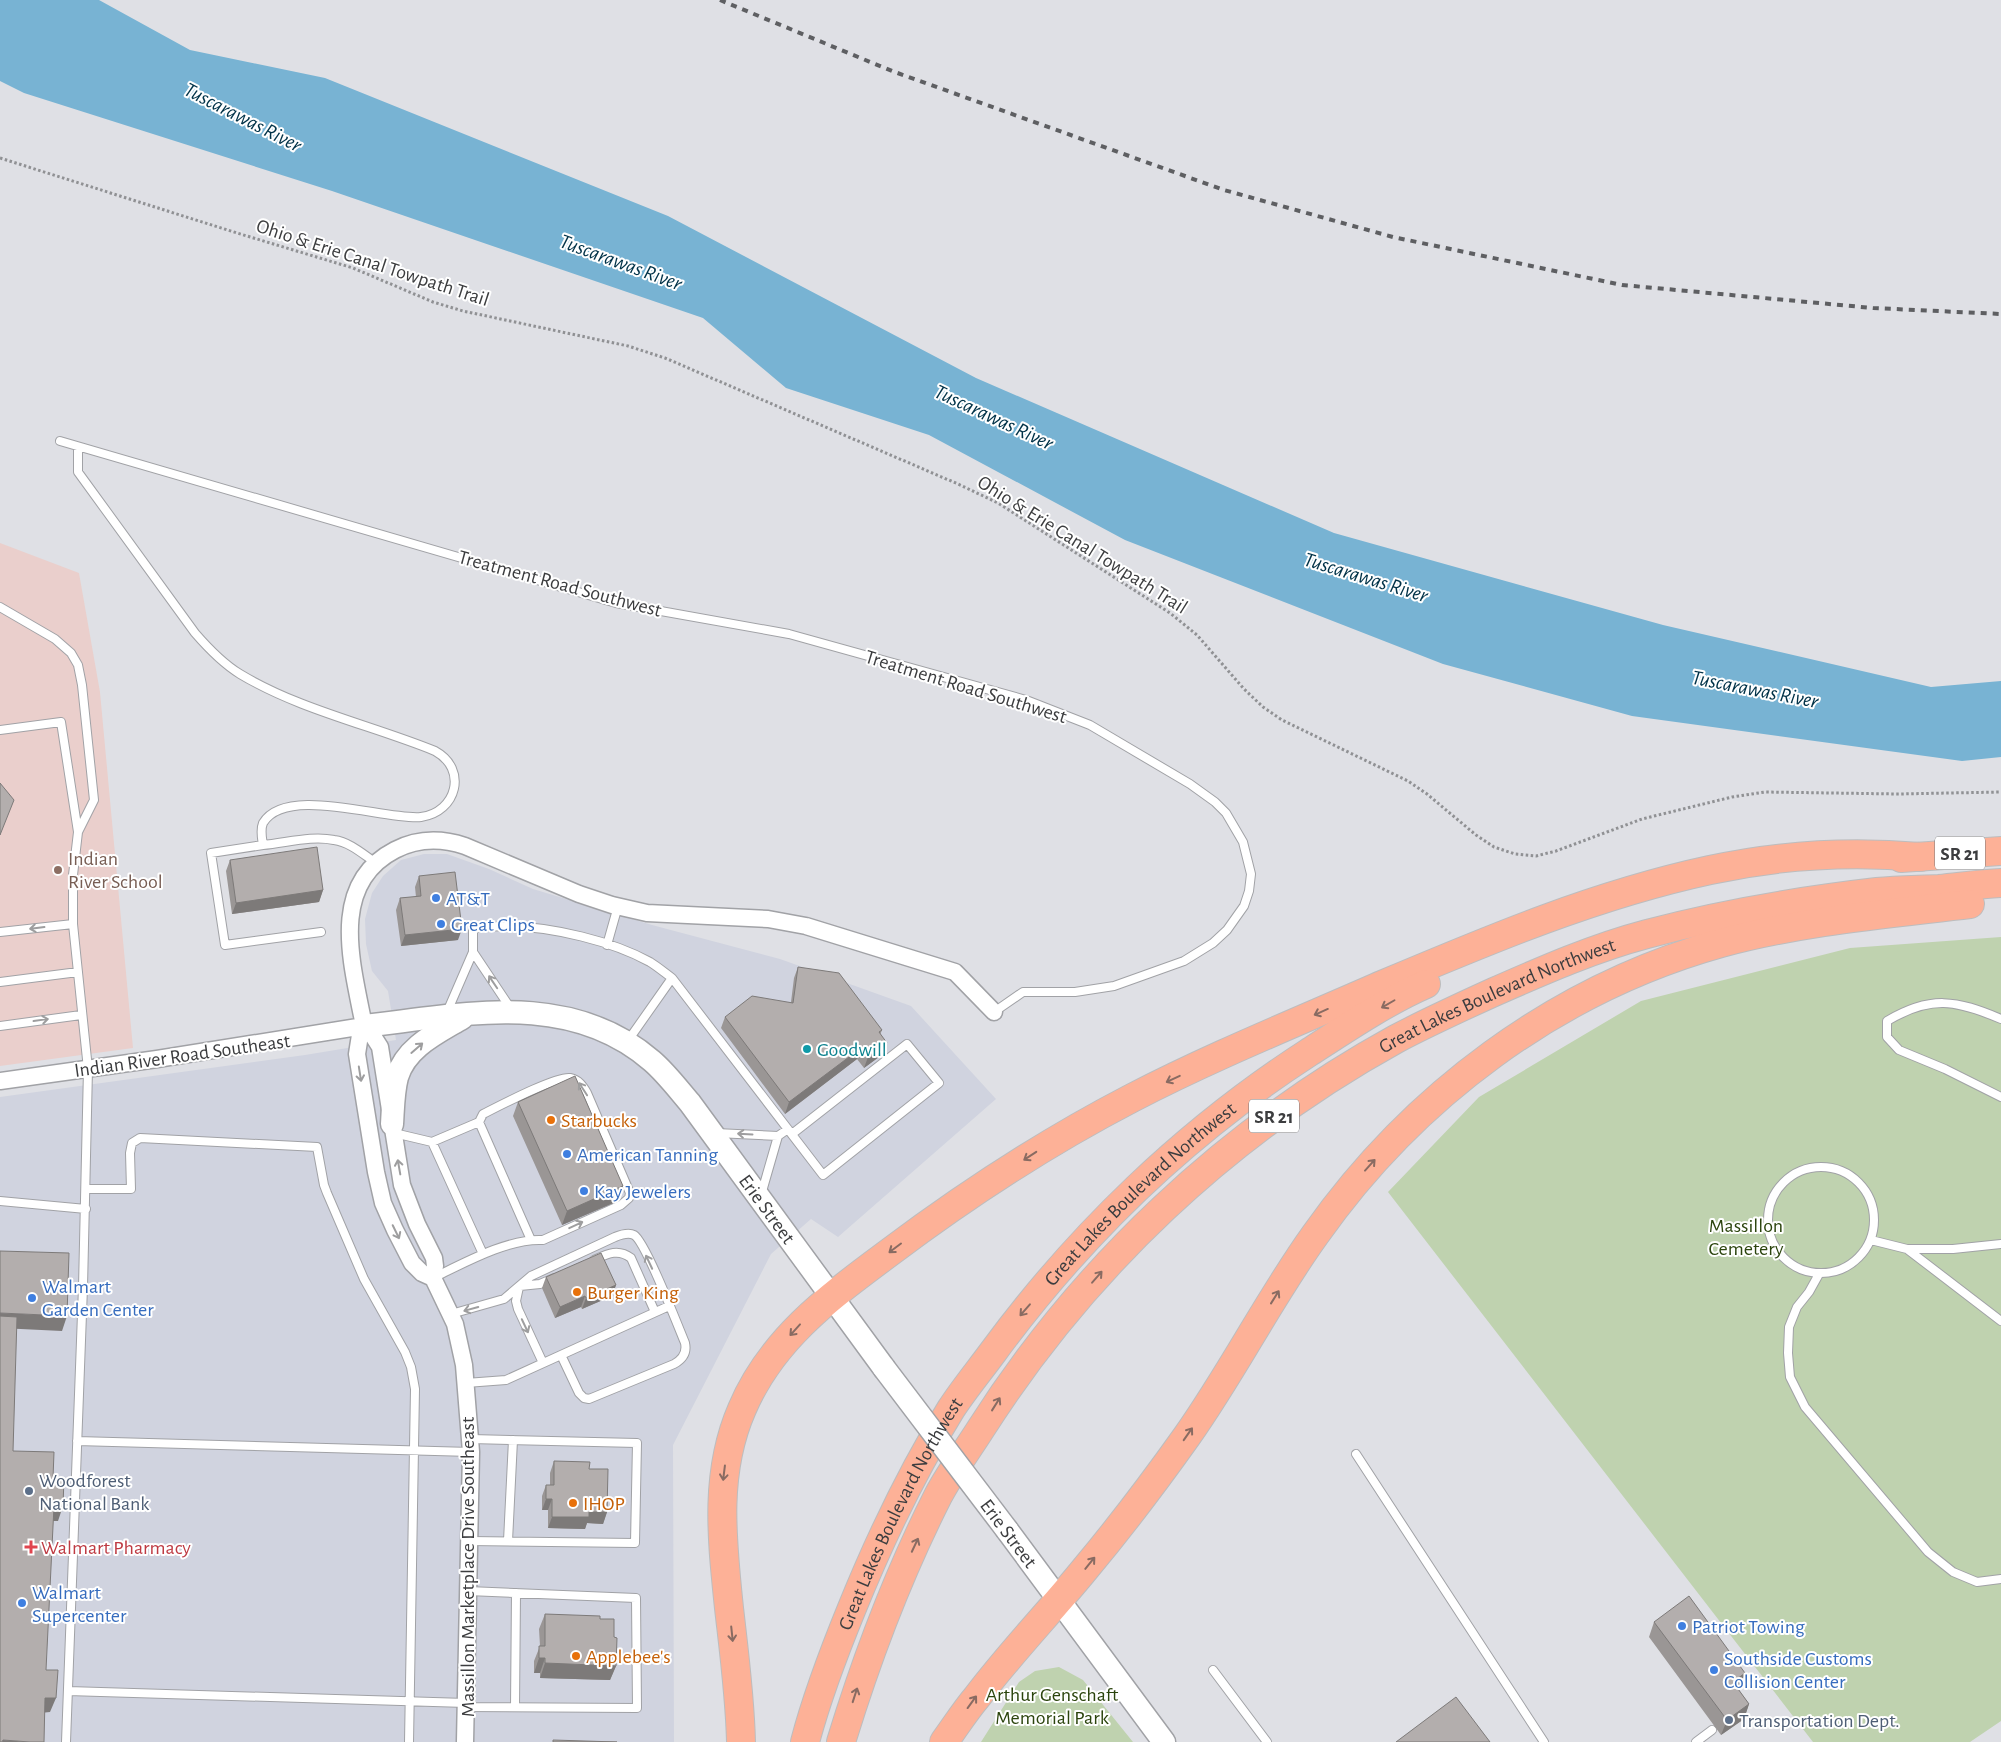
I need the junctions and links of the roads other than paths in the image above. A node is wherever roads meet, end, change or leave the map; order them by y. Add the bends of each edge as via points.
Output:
1 (60, 442) dead end
2 (78, 446) junction
3 (0, 607) edge
4 (0, 730) edge
5 (78, 832) junction
6 (263, 846) junction
7 (2001, 851) edge
8 (1920, 857) junction
9 (376, 863) junction
10 (2001, 883) edge
11 (2001, 900) edge
12 (618, 906) junction
13 (73, 924) junction
14 (0, 932) edge
15 (321, 932) dead end
16 (607, 945) junction
17 (473, 952) junction
18 (78, 972) junction
19 (672, 978) junction
20 (0, 982) edge
21 (513, 1012) junction
22 (994, 1012) joint
23 (81, 1015) junction
24 (467, 1015) junction
25 (445, 1017) junction
26 (2001, 1019) edge
27 (0, 1026) edge
28 (364, 1026) junction
29 (626, 1043) junction
30 (88, 1069) junction
31 (0, 1081) edge
32 (2001, 1097) edge
33 (479, 1122) junction
34 (392, 1128) junction
35 (790, 1131) junction
36 (712, 1132) junction
37 (778, 1136) junction
38 (432, 1142) junction
39 (86, 1189) junction
40 (760, 1197) junction
41 (0, 1201) edge
42 (86, 1209) junction
43 (530, 1240) junction
44 (1871, 1240) junction
45 (2001, 1244) edge
46 (1907, 1249) junction
47 (483, 1254) junction
48 (582, 1265) edge
49 (565, 1273) edge
50 (1819, 1274) junction
51 (433, 1278) junction
52 (520, 1286) junction
53 (831, 1296) junction
54 (669, 1306) junction
55 (655, 1312) junction
56 (451, 1314) junction
57 (2001, 1321) edge
58 (562, 1355) junction
59 (543, 1363) junction
60 (466, 1383) junction
61 (513, 1440) junction
62 (77, 1441) junction
63 (471, 1445) junction
64 (414, 1451) junction
65 (1356, 1454) dead end
66 (469, 1541) junction
67 (508, 1541) junction
68 (2001, 1579) edge
69 (468, 1591) junction
70 (516, 1593) junction
71 (1058, 1600) junction
72 (1212, 1670) dead end
73 (68, 1690) junction
74 (411, 1701) junction
75 (466, 1705) junction
76 (515, 1707) junction
77 (1712, 1730) dead end
78 (66, 1742) edge
79 (409, 1742) edge
80 (465, 1742) edge
81 (741, 1742) edge
82 (805, 1742) edge
83 (841, 1742) edge
84 (944, 1742) edge
85 (1164, 1742) edge
86 (1267, 1742) edge
87 (1544, 1742) edge
88 (1696, 1742) edge

1 - 2 lane, Treatment Road Southwest
2 - 6 lane via 78,472 194,633 217,657 238,673 294,700 435,751 453,770 454,788 450,798 428,815 409,816 337,806 287,808 272,814 263,824
2 - 22 lane, Treatment Road Southwest via 616,603 789,634 1026,700 1090,725 1190,784 1226,813 1243,842 1251,874 1244,906 1214,943 1184,960 1114,986 1075,992 1023,992
3 - 5 lane via 55,639 78,664 94,800
4 - 5 lane via 61,722
5 - 13 lane via 73,875
6 - 9 lane via 317,838 336,840 350,845
6 - 15 lane via 211,854 225,945
7 - 8 highway, Great Lakes Boulevard Northwest / SR 21
8 -> 53 highway via 1879,854 1806,856 1766,859 1712,869 1607,898 1479,944 1131,1098 1034,1153 932,1220
8 -> 82 highway, Great Lakes Boulevard Northwest / SR 21 via 1809,868 1713,884 1646,900 1523,940 1417,988 1339,1032 1240,1101 1126,1198 1018,1319 952,1407 877,1547 831,1660
9 - 12 street, Treatment Road Southwest via 402,846 432,839 449,841 579,894
9 - 28 street, Treatment Road Southwest via 354,896 349,921
83 -> 10 highway, Great Lakes Boulevard Northwest / SR 21 via 895,1588 940,1493 1001,1397 1068,1309 1141,1230 1178,1193 1271,1118 1362,1059 1445,1014 1542,971 1635,938 1757,909 1807,901
71 -> 11 highway via 1177,1450 1314,1236 1346,1193 1430,1105 1493,1054 1533,1026 1596,990 1671,958 1739,939 1833,920
12 - 16 lane
12 - 22 street, Treatment Road Southwest via 647,913 768,920 806,926 955,972
13 -> 14 lane
13 - 18 lane
16 - 17 lane via 582,937 508,926 473,928
16 - 19 lane via 652,963
21 -> 17 lane
17 - 25 lane
18 - 20 lane
18 - 23 lane
19 - 29 lane
19 - 35 lane
21 - 24 street, Erie Street
21 - 29 street, Erie Street via 568,1018
27 -> 23 lane
23 - 30 lane
24 - 25 street, Erie Street
34 -> 24 street via 396,1083 403,1064 422,1043
25 - 28 street, Erie Street
26 - 32 lane via 1962,1004 1929,1003 1905,1010 1887,1021 1887,1037 1900,1050
28 - 30 street, Indian River Road Southeast
28 - 34 street, Massillon Marketplace Drive Southeast via 380,1047
28 -> 51 street, Massillon Marketplace Drive Southeast via 358,1045 358,1059 380,1189 388,1216 412,1263
29 - 36 street, Erie Street via 662,1071
30 - 31 street, Indian River Road Southeast
30 - 39 lane
33 - 38 lane
33 - 43 lane
43 -> 33 lane via 543,1240 621,1204 630,1197 626,1182 587,1093 573,1079 557,1080 491,1110 483,1114
34 - 38 lane
51 -> 34 street, Massillon Marketplace Drive Southeast via 434,1258 402,1185
35 - 35 lane via 823,1175 939,1083 907,1044
35 - 37 lane
37 -> 36 lane
36 - 40 street, Erie Street
37 - 40 lane
38 - 47 lane
39 - 42 lane
39 - 64 lane via 131,1190 130,1153 132,1143 140,1138 317,1147 324,1185 348,1244 411,1367 415,1389
40 - 53 street, Erie Street
41 - 42 lane
42 - 62 lane
43 - 47 lane
44 - 46 lane
44 - 50 lane via 1863,1254 1850,1265 1835,1272
44 - 50 lane via 1875,1222 1873,1204 1865,1188 1852,1175 1836,1168 1818,1166 1800,1170 1785,1180 1774,1194 1768,1211 1768,1229 1774,1246 1786,1260 1801,1270
45 - 46 lane
46 - 57 lane
47 - 51 lane
48 - 55 lane via 611,1252 627,1256 635,1266
49 - 52 lane via 540,1284
50 - 68 lane via 1788,1327 1790,1377 1805,1407 1928,1552 1953,1572 1977,1582
51 - 56 street, Massillon Marketplace Drive Southeast
54 -> 52 lane via 640,1242 631,1234 608,1240 531,1276
52 -> 56 lane via 504,1299
52 -> 59 lane via 516,1300 518,1309
53 - 71 street, Erie Street, bridge
53 -> 81 highway via 787,1339 755,1382 736,1423 726,1457 721,1524
54 - 55 lane
54 - 58 lane via 686,1346 684,1356 674,1364 589,1399 579,1393
55 - 58 lane
56 - 60 street, Massillon Marketplace Drive Southeast via 461,1346
58 - 59 lane
59 - 60 lane via 506,1380
60 - 63 street, Massillon Marketplace Drive Southeast
61 - 63 lane
61 - 67 lane
61 - 67 lane via 637,1443 635,1543
62 - 64 lane
62 - 73 lane
63 - 64 lane
63 - 66 street, Massillon Marketplace Drive Southeast
64 - 74 lane
65 - 87 lane
66 - 67 lane
66 - 69 street, Massillon Marketplace Drive Southeast
69 - 70 lane
69 - 75 street, Massillon Marketplace Drive Southeast
70 - 76 lane
70 - 76 lane via 636,1598 636,1708
84 -> 71 highway via 977,1696
71 - 85 street, Erie Street
72 - 86 lane
73 - 74 lane
73 - 78 lane
74 - 75 lane
74 - 79 lane
75 - 76 lane
75 - 80 street, Massillon Marketplace Drive Southeast
77 - 88 lane

